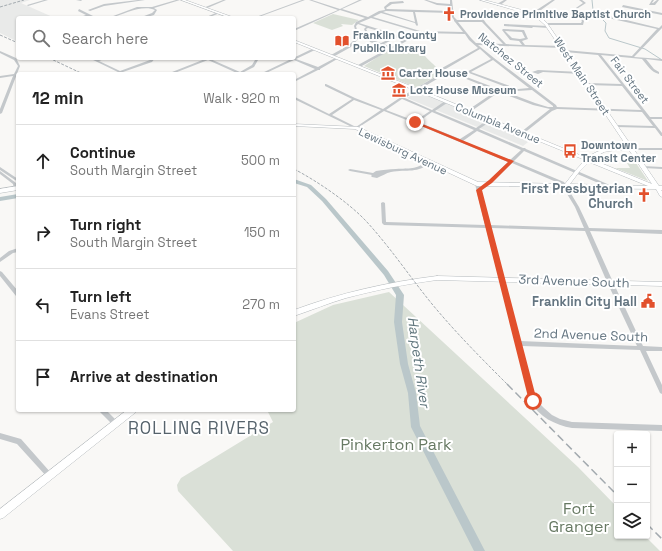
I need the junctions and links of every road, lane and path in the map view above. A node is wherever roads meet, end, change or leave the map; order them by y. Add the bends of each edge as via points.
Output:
1 (47, 0) edge
2 (76, 0) edge
3 (81, 0) edge
4 (144, 0) edge
5 (181, 0) edge
6 (225, 0) edge
7 (304, 0) edge
8 (310, 0) edge
9 (361, 0) edge
10 (425, 0) edge
11 (451, 0) edge
12 (480, 0) edge
13 (506, 0) edge
14 (554, 0) edge
15 (580, 0) edge
16 (653, 0) edge
17 (657, 0) edge
18 (662, 1) edge
19 (403, 2) dead end
20 (28, 5) dead end
21 (451, 5) junction
22 (498, 5) junction
23 (623, 6) dead end
24 (152, 8) junction
25 (204, 8) junction
26 (79, 10) dead end
27 (89, 10) dead end
28 (339, 10) junction
29 (386, 10) junction
30 (414, 10) junction
31 (537, 11) junction
32 (380, 12) junction
33 (452, 12) junction
34 (219, 13) junction
35 (478, 14) dead end
36 (533, 14) junction
37 (609, 14) dead end
38 (662, 14) edge
39 (88, 15) joint
40 (85, 16) edge
41 (118, 16) edge
42 (146, 16) edge
43 (211, 16) edge
44 (227, 16) edge
45 (260, 16) edge
46 (371, 16) junction
47 (367, 18) junction
48 (541, 18) junction
49 (455, 21) junction
50 (482, 21) junction
51 (357, 23) junction
52 (417, 23) junction
53 (368, 26) junction
54 (548, 26) junction
55 (532, 27) junction
56 (661, 27) edge
57 (296, 29) edge
58 (420, 32) junction
59 (466, 33) junction
60 (398, 36) junction
61 (408, 39) junction
62 (520, 40) junction
63 (296, 42) edge
64 (382, 44) junction
65 (476, 44) junction
66 (505, 45) junction
67 (524, 46) junction
68 (562, 47) junction
69 (392, 48) junction
70 (480, 48) junction
71 (314, 49) junction
72 (565, 51) junction
73 (0, 52) edge
74 (599, 54) junction
75 (332, 56) junction
76 (633, 56) junction
77 (296, 57) edge
78 (338, 58) junction
79 (643, 58) junction
80 (296, 59) edge
81 (493, 59) junction
82 (100, 60) edge
83 (152, 60) edge
84 (202, 60) edge
85 (211, 60) edge
86 (257, 60) edge
87 (290, 60) edge
88 (661, 60) edge
89 (97, 61) joint
90 (359, 66) junction
91 (319, 69) junction
92 (17, 72) edge
93 (117, 72) edge
94 (117, 72) edge
95 (174, 72) edge
96 (237, 72) edge
97 (244, 72) edge
98 (266, 72) edge
99 (468, 72) junction
100 (542, 72) dead end
101 (581, 73) junction
102 (658, 73) dead end
103 (16, 75) joint
104 (0, 77) edge
105 (296, 80) edge
106 (588, 84) junction
107 (326, 85) dead end
108 (622, 85) junction
109 (531, 89) junction
110 (416, 90) junction
111 (499, 90) junction
112 (402, 98) junction
113 (5, 99) junction
114 (296, 99) edge
115 (354, 99) junction
116 (0, 100) edge
117 (446, 102) junction
118 (555, 109) junction
119 (384, 110) junction
120 (433, 110) junction
121 (469, 111) junction
122 (605, 111) junction
123 (643, 111) junction
124 (0, 113) edge
125 (330, 115) junction
126 (648, 118) junction
127 (662, 118) edge
128 (490, 120) junction
129 (415, 122) junction
130 (296, 125) edge
131 (616, 126) junction
132 (655, 127) junction
133 (356, 128) junction
134 (477, 129) junction
135 (522, 133) junction
136 (662, 135) edge
137 (460, 141) junction
138 (631, 149) junction
139 (524, 150) junction
140 (662, 150) edge
141 (588, 160) junction
142 (511, 161) junction
143 (429, 162) junction
144 (644, 167) junction
145 (0, 168) edge
146 (662, 168) edge
147 (350, 170) dead end
148 (0, 172) edge
149 (577, 172) junction
150 (16, 179) edge
151 (477, 184) junction
152 (486, 185) junction
153 (16, 186) edge
154 (566, 187) junction
155 (611, 187) junction
156 (16, 188) edge
157 (660, 188) edge
158 (479, 190) junction
159 (0, 191) edge
160 (662, 195) edge
161 (383, 203) dead end
162 (488, 226) junction
163 (586, 229) junction
164 (662, 232) edge
165 (16, 251) edge
166 (0, 260) edge
167 (0, 273) edge
168 (502, 279) junction
169 (610, 282) junction
170 (662, 284) edge
171 (16, 293) edge
172 (296, 312) edge
173 (518, 343) junction
174 (642, 348) junction
175 (662, 349) edge
176 (662, 391) edge
177 (104, 412) edge
178 (129, 412) edge
179 (115, 423) junction
180 (662, 428) edge
181 (0, 436) edge
182 (49, 475) junction
183 (0, 515) edge

1 - 20 street
2 - 3 street
4 - 27 street via 105,5
5 - 24 street
5 - 25 main road
6 - 25 street
7 - 45 street
8 - 28 street
9 - 28 street
10 - 21 street
11 - 21 street, Natchez Street
12 - 22 main road, West Main Street
13 - 22 street
14 - 31 street
15 - 54 street via 585,3 574,10 582,24
16 - 17 street via 649,3 654,4
17 - 18 street
19 - 29 street via 388,5
21 - 33 street, Natchez Street
22 - 36 main road, West Main Street
23 - 38 street
24 - 41 street via 138,8
24 - 42 street via 156,10
25 - 34 main road
26 - 39 street
28 - 47 street
28 - 57 street
29 - 30 street
29 - 32 street
30 - 33 street
30 - 52 street
31 - 36 street
31 - 48 main road
32 - 46 street
32 - 52 street
33 - 49 street, Natchez Street
34 - 43 street
34 - 44 main road
35 - 50 street
36 - 48 main road, West Main Street
37 - 56 street via 609,17
39 - 40 street
46 - 47 street
46 - 58 street
47 - 51 street
48 - 54 main road, West Main Street
49 - 50 street
49 - 59 street, Natchez Street
50 - 66 street
51 - 53 street
51 - 75 street via 355,26 358,37 355,42
52 - 58 street
53 - 60 street
53 - 64 street via 365,29 372,41
54 - 55 street
54 - 68 main road, West Main Street
55 - 55 street via 525,26 505,25 507,26
56 - 76 street
58 - 59 street
58 - 61 street
59 - 65 street, Natchez Street
60 - 61 street
60 - 64 street
61 - 69 street
62 - 62 street via 511,38 503,30 523,31 527,39
62 - 67 street
63 - 71 main road, Columbia Avenue
64 - 69 street
65 - 66 street
65 - 70 street, Natchez Street
66 - 67 street
67 - 68 street
68 - 72 main road, West Main Street
69 - 90 street
70 - 81 street, Natchez Street
70 - 110 street via 443,69 436,78
71 - 75 main road, Columbia Avenue
71 - 77 street
72 - 74 street
72 - 101 main road, West Main Street
73 - 92 street via 15,59 19,66
74 - 76 street
74 - 108 street, Fair Street
75 - 78 main road, Columbia Avenue
76 - 79 street
78 - 90 main road, Columbia Avenue
78 - 91 street
79 - 88 street
79 - 102 street
80 - 91 street
81 - 99 street
81 - 109 street, Natchez Street
82 - 89 street
83 - 93 street
84 - 95 street
85 - 96 street
86 - 97 street
87 - 98 street
89 - 94 street
90 - 110 main road, Columbia Avenue
91 - 105 street
99 - 109 street via 518,90
99 - 111 street via 461,76
100 - 101 street
101 - 106 main road, West Main Street
103 - 104 street
103 - 113 street
106 - 108 street
106 - 122 main road, West Main Street
107 - 115 street
108 - 123 street, Fair Street
109 - 118 street, Natchez Street via 555,106
110 - 112 street
110 - 117 main road, Columbia Avenue
111 - 118 street via 534,104
111 - 121 street
112 - 119 street
112 - 120 street
113 - 116 street
113 - 124 street
114 - 125 street
115 - 119 street
115 - 125 street
117 - 120 street
117 - 121 main road, Columbia Avenue
118 - 122 street
118 - 135 street
119 - 129 street
119 - 133 street
120 - 129 street
120 - 134 street
121 - 128 main road, Columbia Avenue
122 - 123 street
122 - 131 main road, West Main Street
123 - 126 street, Fair Street
125 - 133 street
126 - 127 street
126 - 132 street, Fair Street
128 - 134 street
128 - 135 main road, Columbia Avenue
129 - 137 street
130 - 133 main road, Lewisburg Avenue
131 - 132 street
131 - 138 main road, West Main Street
132 - 136 street, Fair Street
133 - 143 main road, Lewisburg Avenue
134 - 137 street
134 - 139 street
135 - 141 main road, Columbia Avenue
137 - 142 street
138 - 140 street
138 - 141 main road via 603,150
138 - 144 main road, West Main Street
139 - 142 street
139 - 149 street
141 - 149 main road
141 - 157 main road, Columbia Avenue
142 - 152 street
142 - 154 street via 564,183
143 - 147 street via 414,170 373,174
143 - 151 main road, Lewisburg Avenue
144 - 146 street
144 - 157 main road, West Main Street
145 - 150 street
148 - 153 street
149 - 154 main road
149 - 155 street
151 - 152 main road, Lewisburg Avenue
151 - 158 street
152 - 154 main road, Lewisburg Avenue
152 - 158 street
154 - 155 main road, Lewisburg Avenue
154 - 163 street
155 - 157 main road, Lewisburg Avenue
156 - 159 main road
157 - 160 main road, West Main Street
158 - 162 street
161 - 162 street via 384,223
162 - 163 street
162 - 168 street
163 - 164 street
163 - 169 street
165 - 166 street
167 - 171 street
168 - 169 main road, 3rd Avenue South
168 - 172 main road, 3rd Avenue South via 437,278 412,281 341,297
168 - 173 street
169 - 170 main road, 3rd Avenue South
169 - 174 street
173 - 174 street, 2nd Avenue South
173 - 180 street via 533,401 550,418 572,425
174 - 175 street, 2nd Avenue South
174 - 176 street
177 - 179 street
178 - 179 main road
179 - 182 main road
181 - 182 street via 18,441
182 - 183 main road

